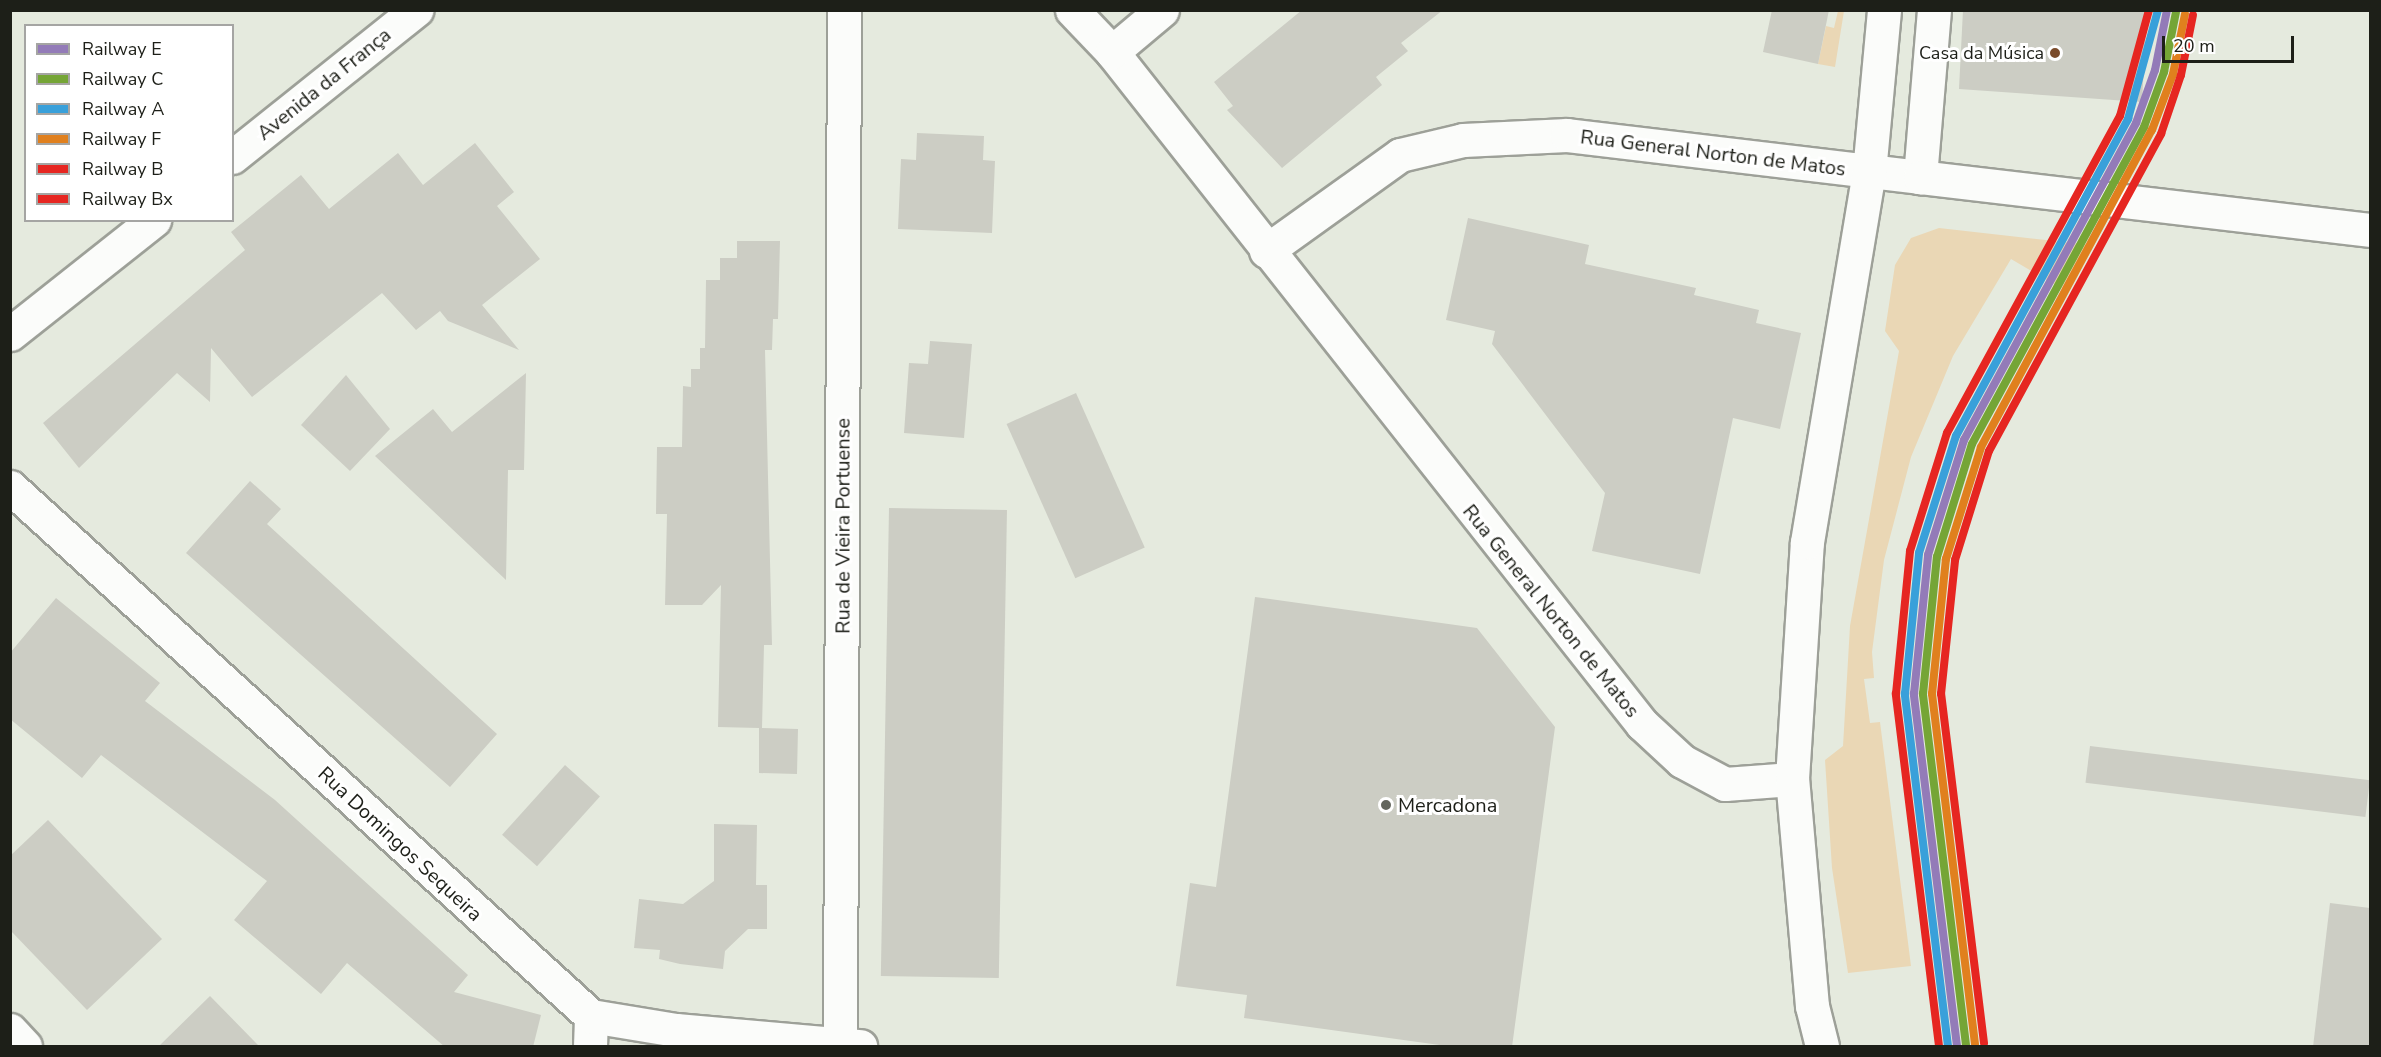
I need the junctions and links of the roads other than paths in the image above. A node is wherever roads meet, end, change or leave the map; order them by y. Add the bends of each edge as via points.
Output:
1 (416, 10) edge
2 (844, 10) edge
3 (1072, 10) edge
4 (1162, 10) edge
5 (1884, 10) edge
6 (1934, 10) edge
7 (1112, 52) junction
8 (234, 155) edge
9 (1869, 172) junction
10 (1920, 177) junction
11 (151, 222) edge
12 (2370, 230) edge
13 (1266, 251) junction
14 (10, 334) edge
15 (10, 486) edge
16 (1792, 779) junction
17 (10, 1030) edge
18 (590, 1031) edge
19 (850, 1044) edge
20 (25, 1047) edge
21 (1822, 1047) edge

1 - 8 street, Avenida da França
2 - 19 street, Rua de Vieira Portuense
3 - 7 street, Rua General Norton de Matos
4 - 7 street
5 - 9 street
6 - 10 street
7 - 13 street, Rua General Norton de Matos
9 - 10 street
9 - 13 street, Rua General Norton de Matos via 1567,135 1463,140 1401,155
9 - 16 street, Rua General Norton de Matos via 1807,542
10 - 12 street
11 - 14 street
13 - 16 street, Rua General Norton de Matos via 1642,724 1682,761 1725,784
15 - 18 street, Rua Domingos Sequeira
16 - 21 street, Rua General Norton de Matos via 1812,1006
17 - 20 street
18 - 19 street, Rua Domingos Sequeira via 676,1030

